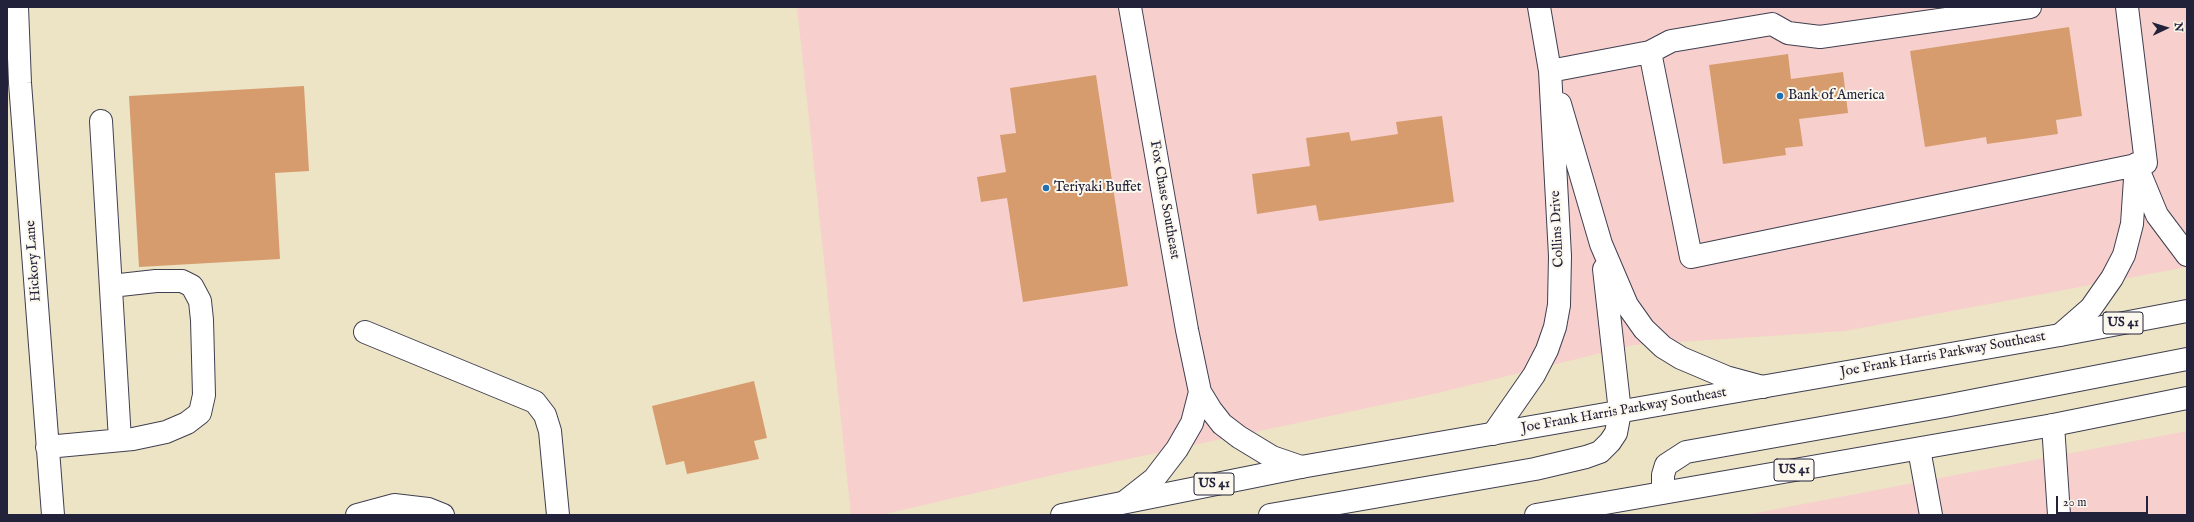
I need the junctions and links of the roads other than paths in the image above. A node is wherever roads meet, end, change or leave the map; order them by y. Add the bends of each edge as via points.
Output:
1 (17, 7) edge
2 (1130, 7) edge
3 (1540, 7) edge
4 (2030, 7) edge
5 (2127, 7) edge
6 (1650, 52) junction
7 (1550, 71) junction
8 (14, 83) edge
9 (102, 121) dead end
10 (2136, 164) junction
11 (1601, 244) junction
12 (2187, 255) edge
13 (111, 286) junction
14 (2187, 310) edge
15 (365, 332) dead end
16 (2060, 335) junction
17 (2187, 359) edge
18 (1763, 387) junction
19 (1200, 392) junction
20 (2187, 398) edge
21 (2164, 403) junction
22 (2187, 410) edge
23 (1620, 412) junction
24 (2053, 425) junction
25 (1493, 434) junction
26 (120, 440) junction
27 (48, 447) junction
28 (1919, 449) junction
29 (1301, 467) junction
30 (1663, 493) junction
31 (1126, 501) junction
32 (53, 515) edge
33 (357, 515) edge
34 (442, 515) edge
35 (558, 515) edge
36 (1062, 515) edge
37 (1270, 515) edge
38 (1536, 515) edge
39 (1931, 515) edge
40 (2059, 515) edge

1 - 8 main road, Hickory Lane
2 - 19 main road, Fox Chase Southeast
3 - 7 main road, Collins Drive
4 - 6 main road via 1820,37 1788,33 1772,24 1671,40
5 - 10 main road via 2146,163
6 - 7 main road
6 - 10 main road via 1691,257
7 - 11 main road
7 - 25 main road, Collins Drive via 1560,256 1556,327 1534,375
8 - 27 main road, Hickory Lane
9 - 13 main road
10 - 12 main road via 2157,215
10 - 16 main road via 2132,224 2124,255 2112,278 2090,308
11 - 18 main road via 1627,305 1644,330 1663,347 1702,368
11 - 23 main road
13 - 26 main road
13 - 26 main road via 182,281 192,286 200,301 202,320 204,395 200,413 166,432
14 - 16 main road, Joe Frank Harris Parkway Southeast / US 41
15 - 35 main road via 535,402 545,415 550,431
16 - 18 main road, Joe Frank Harris Parkway Southeast / US 41
17 - 30 main road via 1945,406 1686,452 1666,465
18 - 23 main road, Joe Frank Harris Parkway Southeast / US 41
19 - 29 main road, Fox Chase Southeast via 1222,424 1239,437 1272,457
19 - 31 main road, Fox Chase Southeast via 1192,423 1173,454 1154,479
20 - 21 main road, US 41
21 - 22 main road
21 - 24 main road, US 41
23 - 25 main road, Joe Frank Harris Parkway Southeast / US 41
23 - 37 main road via 1616,433 1610,442 1600,452 1586,457 1535,469
24 - 28 main road, US 41
24 - 40 main road
25 - 29 main road, Joe Frank Harris Parkway Southeast / US 41
26 - 27 main road
27 - 32 main road, Hickory Lane
28 - 30 main road, US 41
28 - 39 main road
29 - 31 main road, Joe Frank Harris Parkway Southeast / US 41
30 - 38 main road, US 41
31 - 36 main road, Joe Frank Harris Parkway Southeast / US 41
33 - 34 main road via 394,505 428,509

